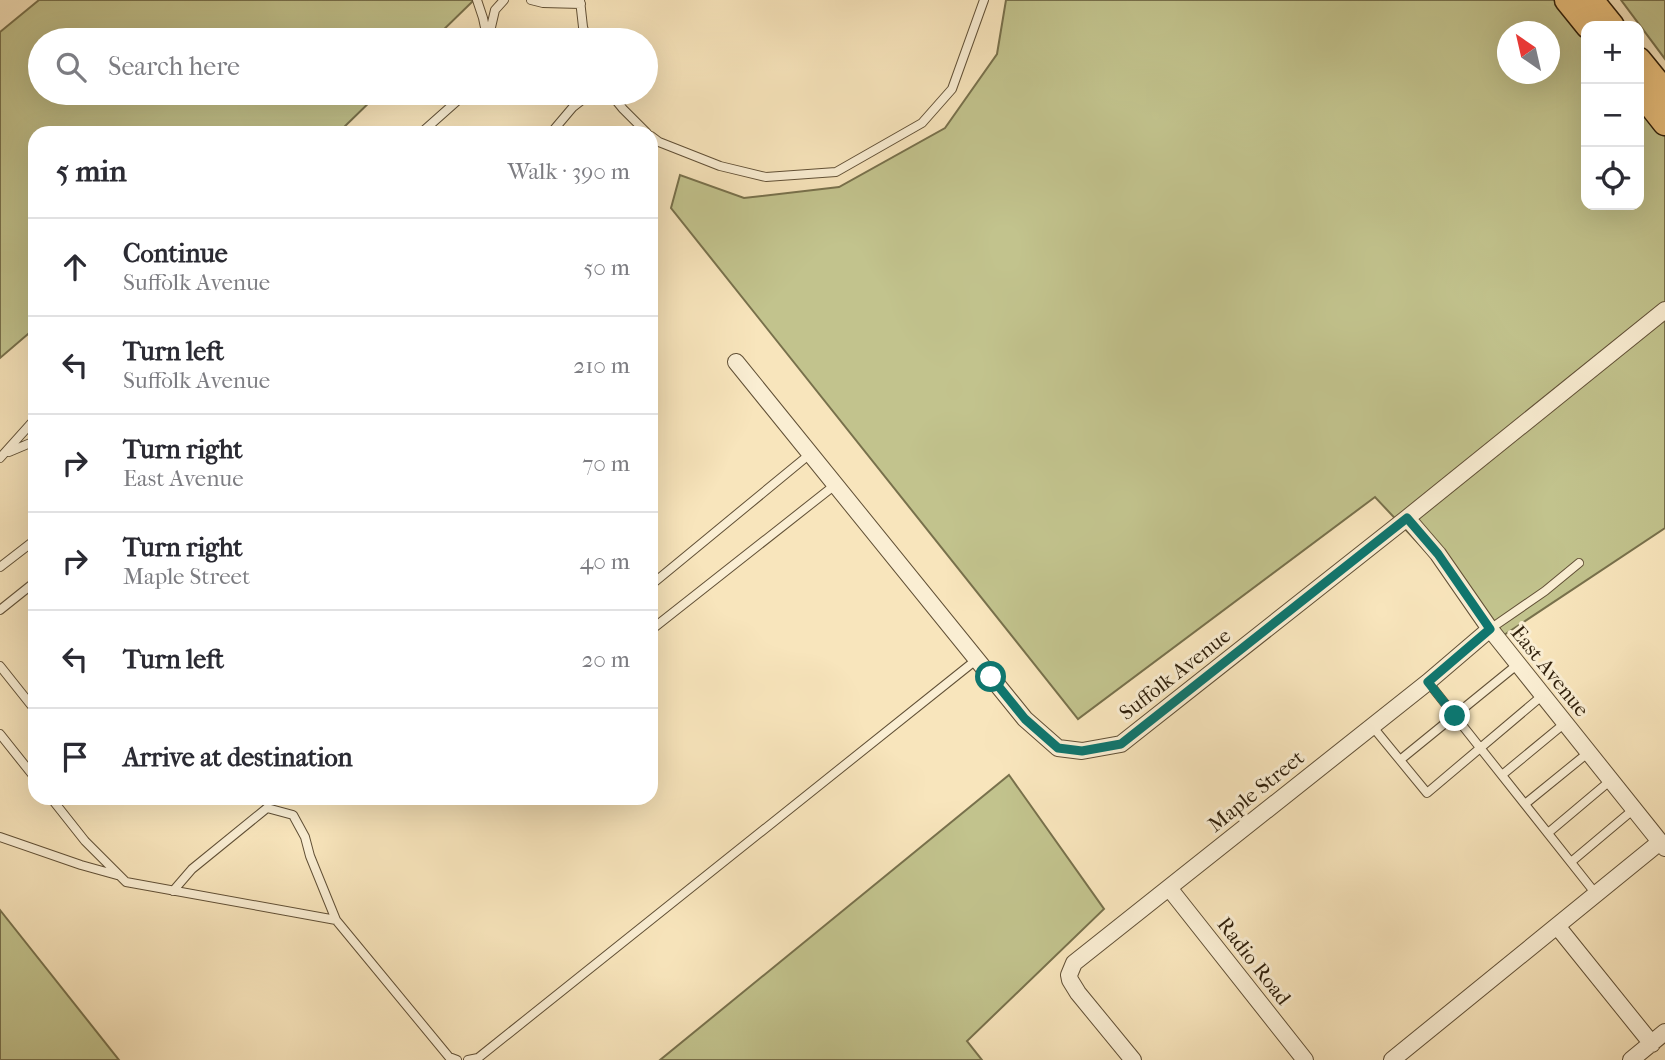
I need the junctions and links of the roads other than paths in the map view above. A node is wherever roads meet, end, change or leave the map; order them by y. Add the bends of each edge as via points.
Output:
1 (477, 0) edge
2 (504, 0) edge
3 (531, 0) edge
4 (985, 0) edge
5 (1567, 0) edge
6 (1591, 0) edge
7 (580, 2) edge
8 (1584, 21) edge
9 (1608, 21) edge
10 (485, 28) edge
11 (491, 28) edge
12 (583, 28) edge
13 (1644, 66) edge
14 (1665, 92) edge
15 (1644, 96) edge
16 (452, 105) edge
17 (576, 105) edge
18 (621, 105) edge
19 (1665, 123) edge
20 (429, 126) edge
21 (557, 126) edge
22 (641, 126) edge
23 (658, 141) edge
24 (1665, 310) edge
25 (736, 362) dead end
26 (28, 427) edge
27 (28, 446) edge
28 (810, 454) junction
29 (3, 456) edge
30 (835, 485) junction
31 (1407, 518) junction
32 (28, 545) edge
33 (1579, 563) dead end
34 (0, 567) edge
35 (658, 579) edge
36 (28, 588) edge
37 (0, 610) edge
38 (658, 624) edge
39 (1490, 629) junction
40 (976, 660) junction
41 (1518, 664) junction
42 (0, 666) edge
43 (1428, 682) junction
44 (1543, 695) junction
45 (28, 701) edge
46 (1455, 716) junction
47 (1565, 723) junction
48 (1372, 726) junction
49 (0, 734) edge
50 (1481, 748) junction
51 (1589, 752) junction
52 (1400, 760) junction
53 (28, 769) edge
54 (1502, 775) junction
55 (1611, 780) junction
56 (1525, 804) junction
57 (57, 805) edge
58 (1634, 809) junction
59 (1548, 833) junction
60 (0, 837) edge
61 (1663, 843) edge
62 (1571, 862) junction
63 (120, 875) junction
64 (1169, 888) junction
65 (173, 891) junction
66 (1596, 894) junction
67 (336, 919) junction
68 (1558, 926) junction
69 (1665, 1032) edge
70 (1651, 1044) junction
71 (457, 1060) edge
72 (468, 1060) edge
73 (1133, 1060) edge
74 (1305, 1060) edge
75 (1392, 1060) edge
76 (1632, 1060) edge

1 - 10 lane
2 - 11 lane via 495,10
3 - 7 lane
4 - 23 lane via 952,89 922,123 836,172 766,177 720,166
5 - 8 main road
6 - 9 main road
7 - 12 lane
13 - 14 main road
15 - 19 main road
16 - 20 lane
17 - 21 lane
18 - 22 lane
24 - 31 street, Suffolk Avenue
25 - 28 street, Suffolk Avenue
26 - 29 lane
27 - 29 lane
28 - 30 street, Suffolk Avenue
28 - 35 lane
30 - 38 lane
30 - 40 street, Suffolk Avenue
31 - 39 street, East Avenue
31 - 40 street, Suffolk Avenue via 1121,744 1082,751 1058,748 1025,719
32 - 34 lane
33 - 39 lane
36 - 37 lane
39 - 41 street, East Avenue
39 - 43 street, Maple Street
40 - 72 lane via 478,1058
41 - 44 street, East Avenue
41 - 46 lane
42 - 45 lane
43 - 46 lane
43 - 48 street, Maple Street
44 - 47 street, East Avenue
44 - 50 lane
46 - 50 lane
46 - 52 lane
47 - 51 street, East Avenue
47 - 54 lane
48 - 52 lane
48 - 64 street, Maple Street
49 - 53 lane
50 - 52 lane via 1427,793
50 - 54 lane
51 - 55 street, East Avenue
51 - 56 lane
54 - 56 lane
55 - 58 street, East Avenue
55 - 59 lane
56 - 59 lane
57 - 63 lane
58 - 61 street, East Avenue
58 - 62 lane
59 - 62 lane
60 - 63 lane
61 - 66 street
62 - 66 lane
63 - 65 lane via 126,882
64 - 73 street, Maple Street via 1074,962 1069,975 1078,993
64 - 74 street, Radio Road
65 - 67 lane
65 - 67 lane via 192,869 267,808 293,815
66 - 68 street
67 - 71 lane via 449,1057
68 - 70 street
68 - 75 street
69 - 70 street
70 - 76 street

